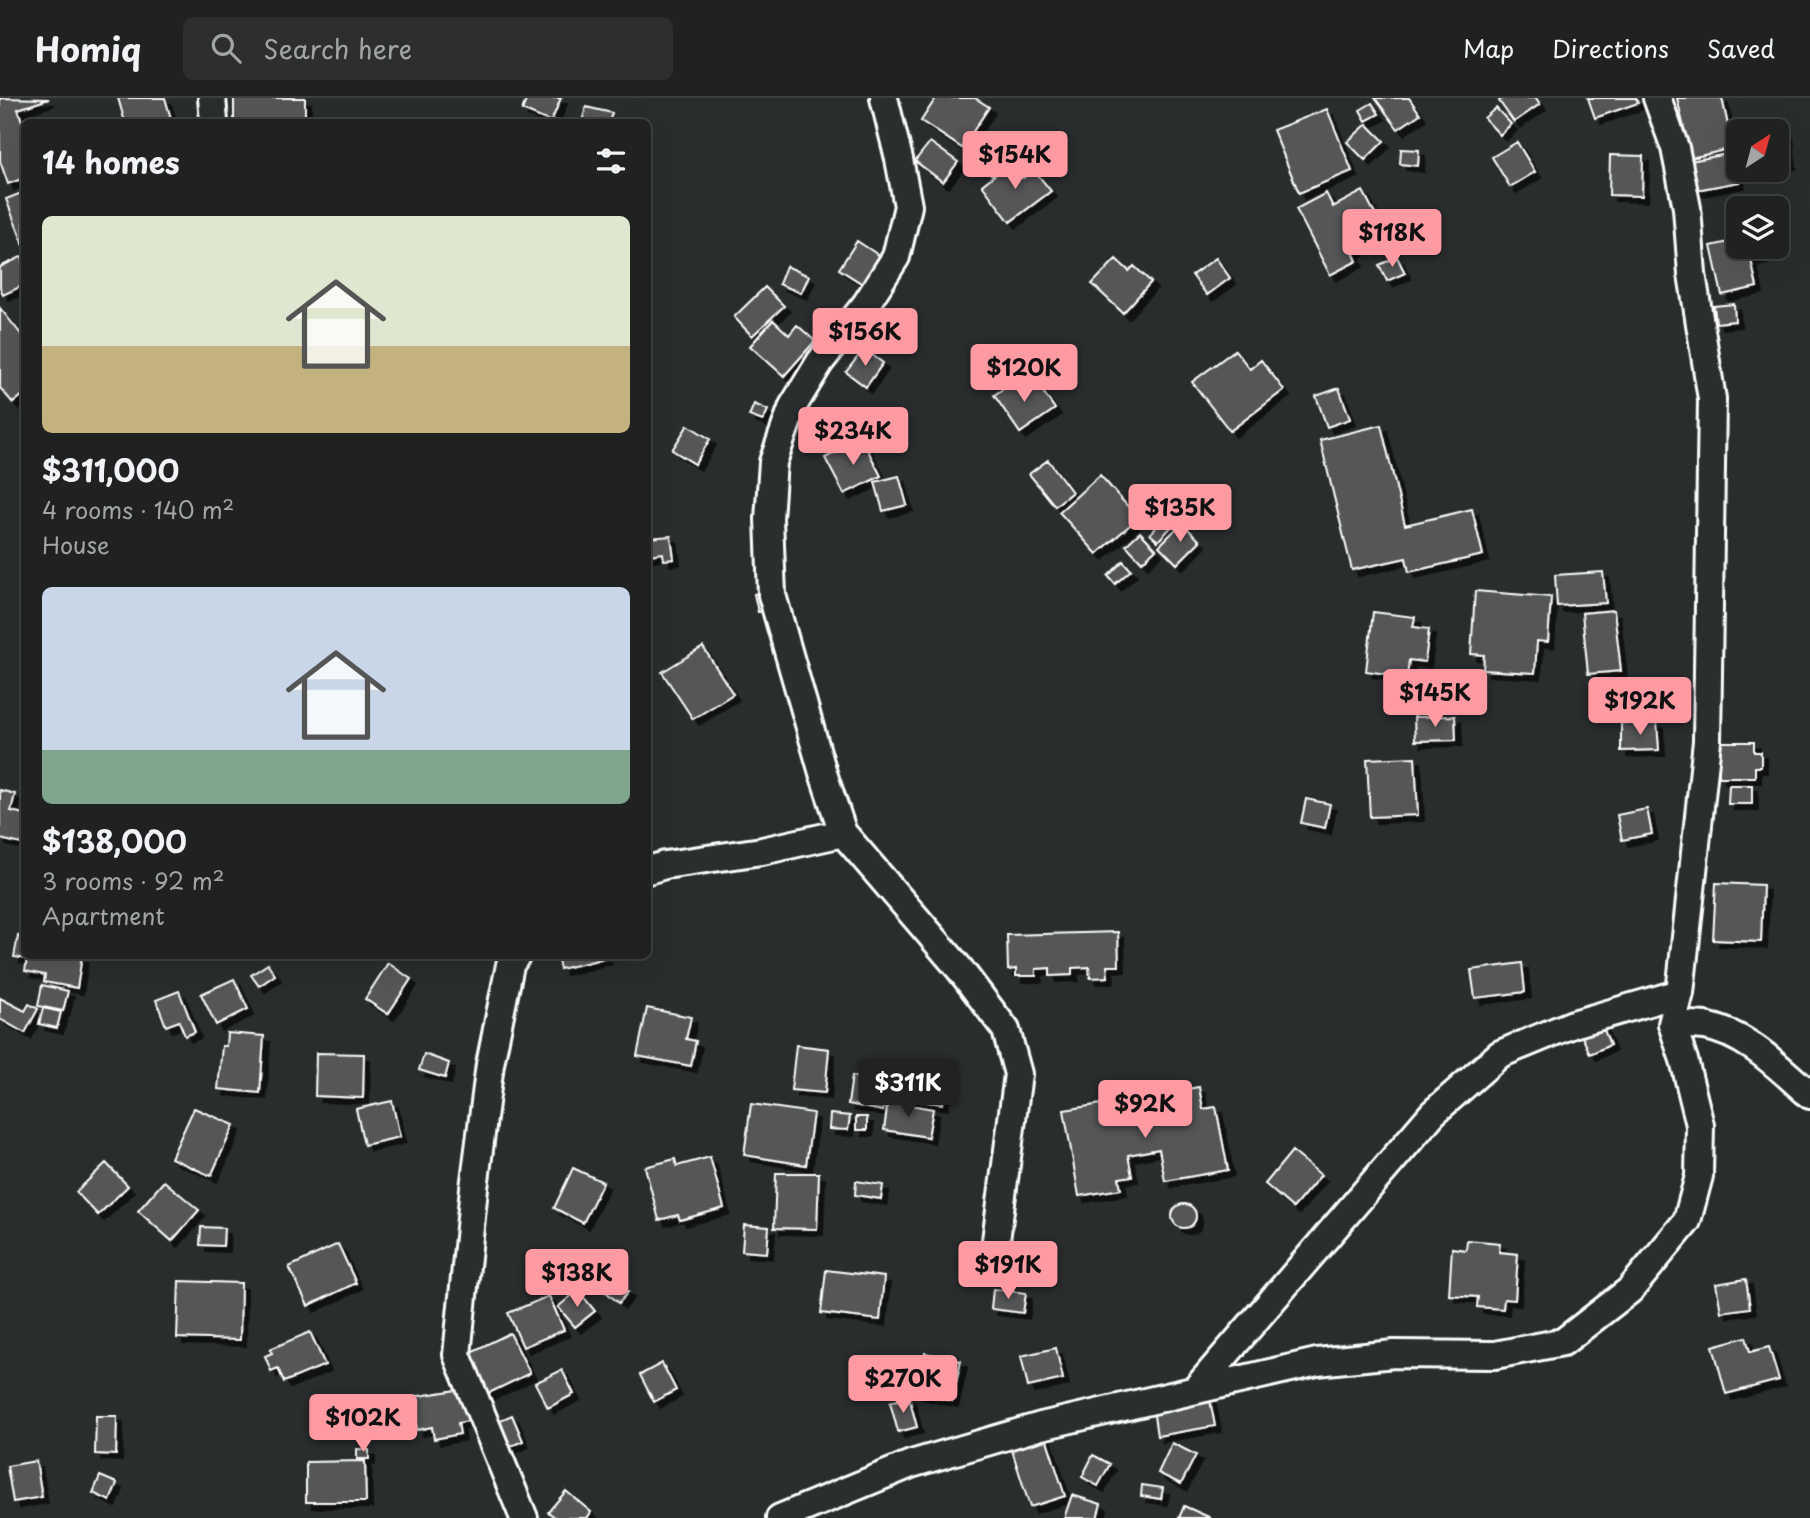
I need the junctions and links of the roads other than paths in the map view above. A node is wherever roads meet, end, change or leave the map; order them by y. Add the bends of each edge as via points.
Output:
1 (212, 98) edge
2 (884, 98) edge
3 (1657, 98) edge
4 (214, 119) edge
5 (843, 833) junction
6 (651, 869) edge
7 (514, 959) edge
8 (1680, 993) junction
9 (1672, 1024) junction
10 (1810, 1095) edge
11 (995, 1248) dead end
12 (1196, 1389) junction
13 (524, 1518) edge
14 (780, 1518) edge

1 - 4 street
2 - 5 street via 908,206 896,257 793,406 773,461 769,519 772,595
3 - 8 street via 1675,148 1687,208 1692,274 1712,400 1707,741
5 - 6 street
5 - 11 street via 1006,1030 1018,1073
7 - 13 street via 490,1064 457,1355
8 - 9 street
8 - 12 street via 1573,1024 1500,1054 1433,1113
9 - 10 street via 1732,1035 1762,1052
9 - 12 street via 1700,1125 1699,1176 1687,1221 1630,1290 1573,1335 1563,1342 1494,1355 1394,1354 1317,1362
12 - 14 street via 1041,1426 911,1464

